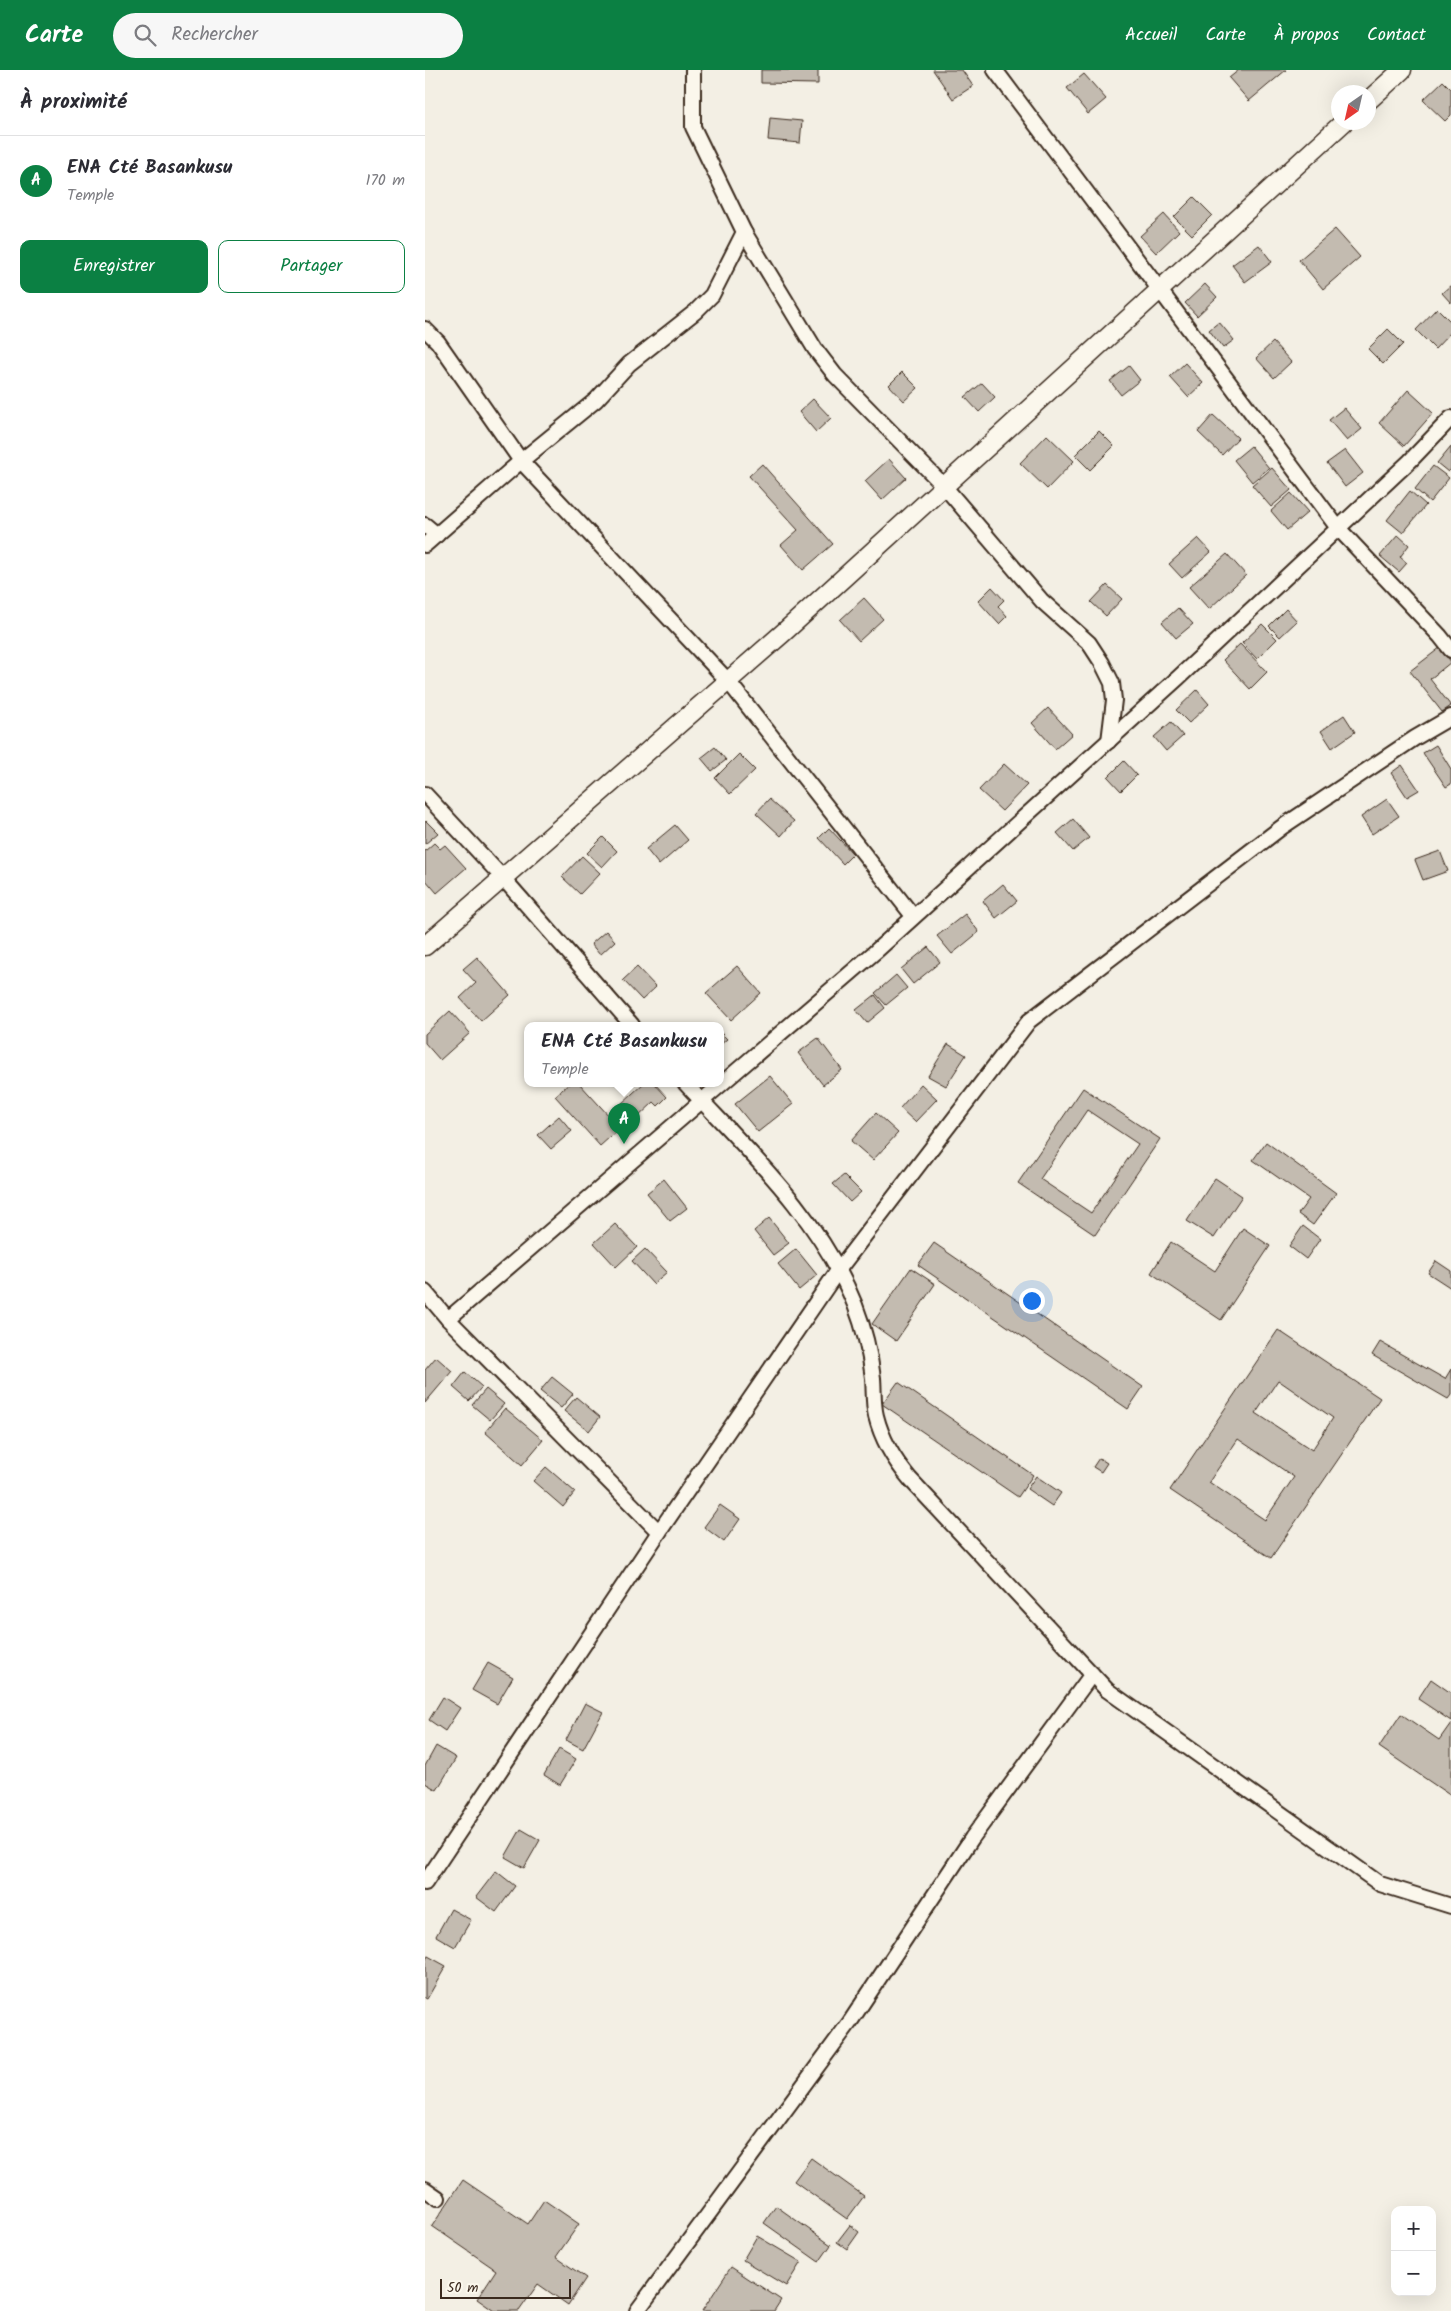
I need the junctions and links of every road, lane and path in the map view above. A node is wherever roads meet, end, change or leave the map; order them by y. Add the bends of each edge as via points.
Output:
1 (693, 70) edge
2 (995, 70) edge
3 (1402, 70) edge
4 (1376, 94) edge
5 (1335, 130) edge
6 (744, 232) junction
7 (1160, 290) junction
8 (425, 329) edge
9 (1451, 418) edge
10 (521, 461) junction
11 (945, 486) junction
12 (425, 524) edge
13 (1338, 528) junction
14 (437, 535) junction
15 (425, 545) edge
16 (1451, 627) edge
17 (1440, 636) junction
18 (1451, 650) edge
19 (728, 681) junction
20 (1451, 717) edge
21 (1109, 740) junction
22 (425, 794) edge
23 (503, 878) junction
24 (913, 916) junction
25 (425, 946) edge
26 (629, 1022) edge
27 (724, 1083) edge
28 (689, 1087) edge
29 (719, 1087) edge
30 (702, 1102) junction
31 (839, 1269) junction
32 (425, 1292) edge
33 (448, 1319) junction
34 (659, 1532) junction
35 (1092, 1674) junction
36 (425, 1883) edge
37 (1451, 1906) edge
38 (425, 2189) edge
39 (438, 2198) dead end
40 (637, 2311) edge

1 - 6 street via 693,127
2 - 7 street
3 - 4 street
5 - 7 street
6 - 10 street via 712,295 629,364 596,400
6 - 11 street via 835,376
7 - 11 street
7 - 13 street
8 - 10 street via 438,342
9 - 13 street
10 - 14 street
10 - 19 street
11 - 19 street
11 - 21 street via 1042,600 1089,643 1102,663 1114,700
12 - 14 street
13 - 17 street
13 - 21 street
14 - 15 street
16 - 17 street
17 - 18 street
19 - 23 street
19 - 24 street
20 - 31 street via 1282,826 1029,1021
21 - 24 street
22 - 23 street
23 - 25 street
23 - 26 street
24 - 27 street
28 - 30 street
29 - 30 street
30 - 31 street via 767,1171 818,1234
30 - 33 street
31 - 34 street
31 - 35 street via 867,1342 876,1415 896,1462
32 - 33 street
33 - 34 street
34 - 36 street
35 - 37 street via 1107,1690 1380,1884
35 - 40 street via 972,1838 850,2022
38 - 39 street

